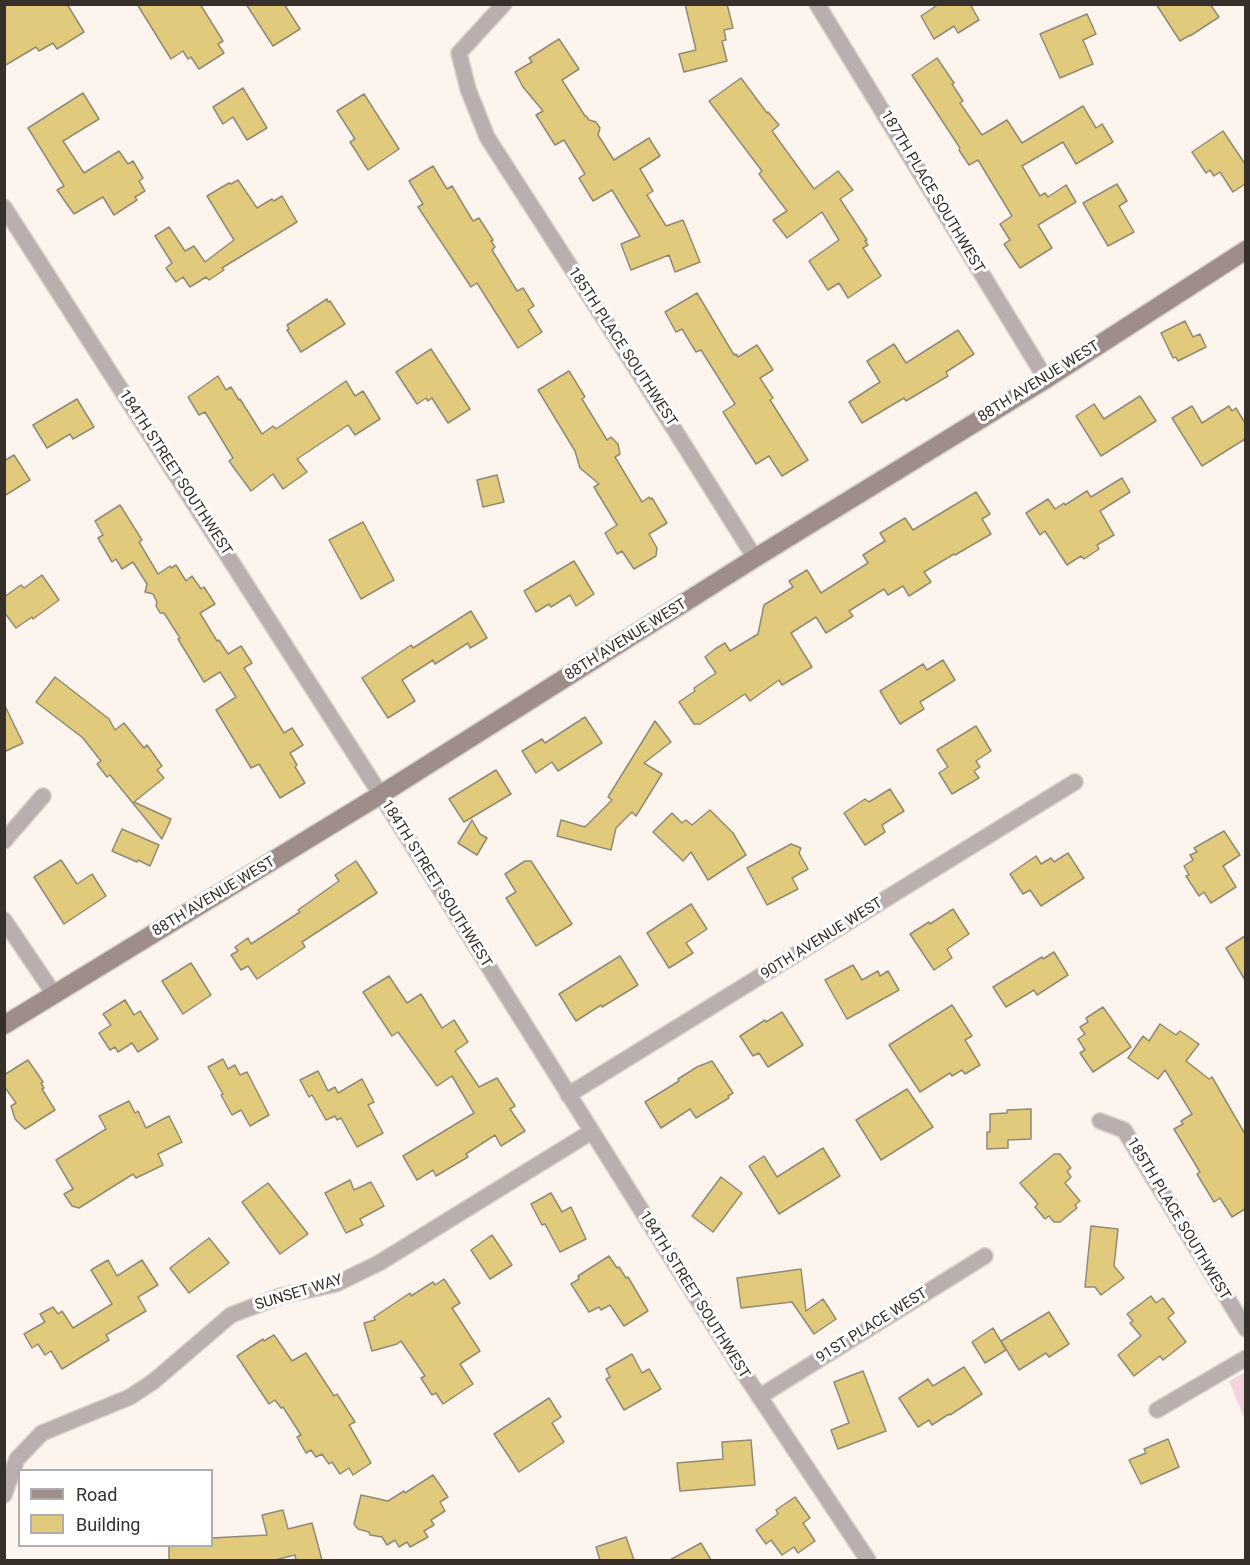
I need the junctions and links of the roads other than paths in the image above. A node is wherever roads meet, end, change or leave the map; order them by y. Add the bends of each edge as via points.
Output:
1 (504, 4) edge
2 (817, 4) edge
3 (4, 207) edge
4 (1245, 250) edge
5 (1046, 379) junction
6 (755, 558) junction
7 (1075, 783) dead end
8 (381, 795) junction
9 (43, 796) dead end
10 (4, 841) edge
11 (4, 920) edge
12 (54, 994) junction
13 (4, 1025) edge
14 (568, 1095) junction
15 (1100, 1121) dead end
16 (591, 1132) junction
17 (985, 1256) dead end
18 (1245, 1329) edge
19 (1245, 1358) edge
20 (759, 1397) junction
21 (1157, 1410) dead end
22 (4, 1494) edge
23 (868, 1560) edge

1 - 6 street, 185TH PLACE SOUTHWEST via 459,53 487,137
2 - 5 street, 187TH PLACE SOUTHWEST
3 - 8 street, 184TH STREET SOUTHWEST
4 - 5 street, 88TH AVENUE WEST
5 - 6 street, 88TH AVENUE WEST
6 - 8 street, 88TH AVENUE WEST
7 - 14 street, 90TH AVENUE WEST
8 - 12 street, 88TH AVENUE WEST
8 - 14 street, 184TH STREET SOUTHWEST
9 - 10 street
11 - 12 street
12 - 13 street, 88TH AVENUE WEST
14 - 16 street, 184TH STREET SOUTHWEST
15 - 18 street, 185TH PLACE SOUTHWEST via 1124,1130
16 - 20 street, 184TH STREET SOUTHWEST
16 - 22 street, SUNSET WAY via 379,1263 336,1284 281,1296 231,1315 130,1397 42,1433 17,1459
17 - 20 street, 91ST PLACE WEST
19 - 21 street
20 - 23 street, 184TH STREET SOUTHWEST

